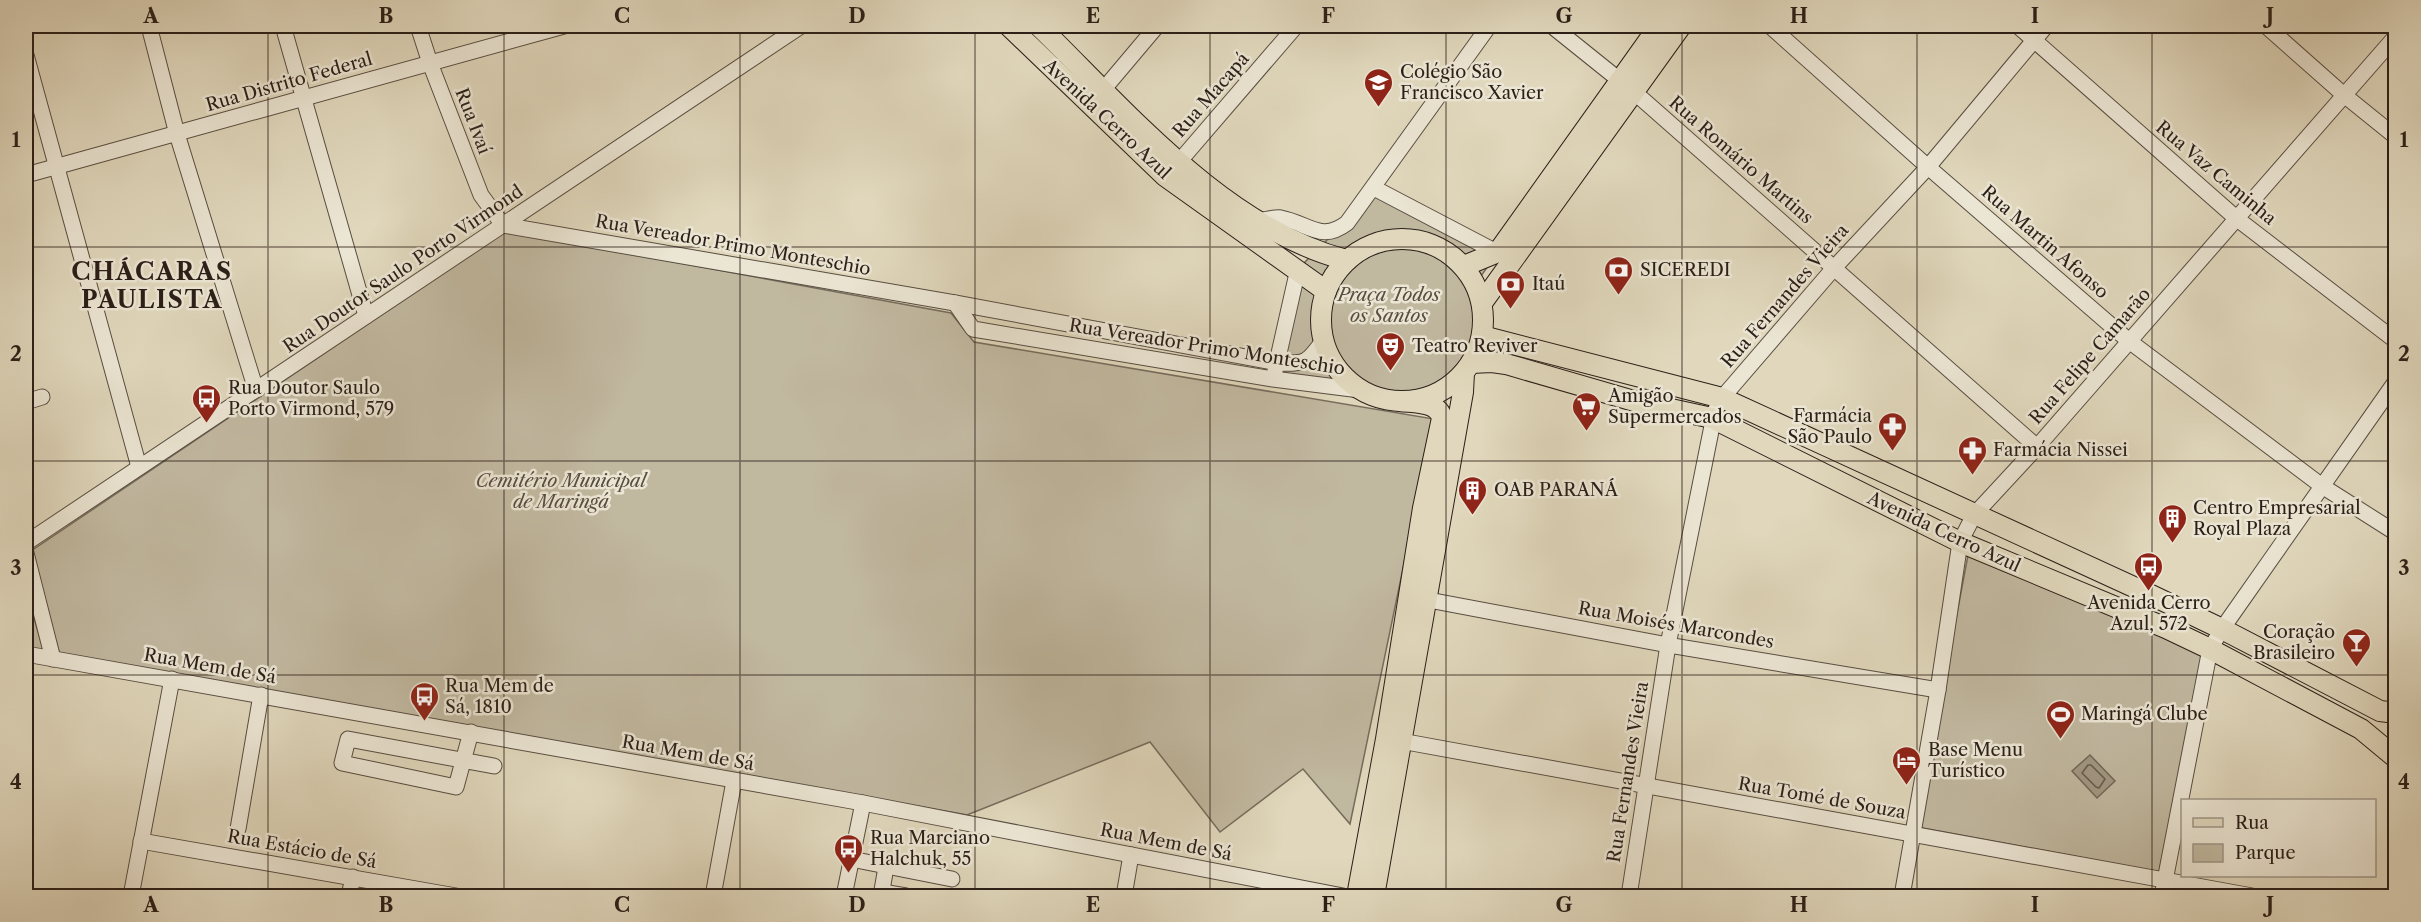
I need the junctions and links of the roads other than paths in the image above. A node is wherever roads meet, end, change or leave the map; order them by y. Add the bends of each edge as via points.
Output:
1 (149, 26) edge
2 (283, 26) edge
3 (418, 26) edge
4 (564, 26) edge
5 (801, 26) edge
6 (1009, 26) edge
7 (1039, 26) edge
8 (1157, 26) edge
9 (1296, 26) edge
10 (1489, 26) edge
11 (1552, 26) edge
12 (1659, 26) edge
13 (1681, 26) edge
14 (1770, 26) edge
15 (2018, 26) edge
16 (2046, 26) edge
17 (2266, 26) edge
18 (546, 28) edge
19 (2396, 36) edge
20 (2034, 40) junction
21 (26, 55) edge
22 (430, 63) junction
23 (1626, 86) junction
24 (1103, 90) junction
25 (2344, 95) junction
26 (303, 98) junction
27 (177, 134) junction
28 (2396, 137) edge
29 (1178, 163) junction
30 (55, 167) junction
31 (1928, 167) junction
32 (26, 175) edge
33 (1374, 188) junction
34 (1209, 197) junction
35 (2236, 218) junction
36 (1258, 221) junction
37 (503, 225) junction
38 (1505, 257) junction
39 (1346, 260) junction
40 (1464, 266) junction
41 (1834, 268) junction
42 (1298, 269) junction
43 (1326, 291) junction
44 (956, 303) junction
45 (1482, 303) junction
46 (366, 316) junction
47 (1482, 336) junction
48 (1323, 340) junction
49 (2129, 341) junction
50 (2396, 341) edge
51 (1278, 363) junction
52 (1467, 368) junction
53 (1273, 379) junction
54 (2396, 381) edge
55 (256, 390) junction
56 (1360, 390) junction
57 (42, 397) dead end
58 (1722, 398) junction
59 (1400, 401) junction
60 (26, 402) edge
61 (1712, 418) junction
62 (2037, 447) junction
63 (139, 467) junction
64 (2322, 486) junction
65 (1974, 515) junction
66 (2396, 533) edge
67 (1960, 542) junction
68 (26, 543) edge
69 (26, 553) edge
70 (1416, 598) junction
71 (2222, 629) junction
72 (1668, 645) junction
73 (2210, 649) junction
74 (26, 654) edge
75 (53, 658) junction
76 (171, 679) junction
77 (1938, 690) junction
78 (261, 695) junction
79 (2396, 714) edge
80 (471, 732) junction
81 (1394, 740) junction
82 (2396, 758) edge
83 (464, 760) junction
84 (494, 766) dead end
85 (734, 781) junction
86 (1646, 785) junction
87 (863, 803) junction
88 (238, 829) dead end
89 (1913, 834) junction
90 (141, 841) junction
91 (1131, 855) junction
92 (851, 859) junction
93 (886, 867) junction
94 (353, 877) junction
95 (952, 879) dead end
96 (2165, 879) junction
97 (882, 894) edge
98 (438, 895) edge
99 (131, 897) edge
100 (349, 897) edge
101 (456, 897) edge
102 (713, 897) edge
103 (844, 897) edge
104 (906, 897) edge
105 (1124, 897) edge
106 (1343, 897) edge
107 (1357, 897) edge
108 (1374, 897) edge
109 (1629, 897) edge
110 (1902, 897) edge
111 (2162, 897) edge
112 (2252, 897) edge

1 - 27 street
2 - 26 street
3 - 22 street, Rua Ivaí
4 - 18 street, Rua Distrito Federal
5 - 37 street, Rua Doutor Saulo Porto Virmond
6 - 34 main road, Avenida Cerro Azul via 1165,176
7 - 24 main road, Avenida Cerro Azul
8 - 24 street
9 - 29 street, Rua Macapá
10 - 33 street
11 - 23 street, Rua Romário Martins
12 - 23 main road
13 - 23 main road
14 - 31 street, Rua Martin Afonso
15 - 20 street, Rua Vaz Caminha
16 - 20 street, Rua Fernandes Vieira
17 - 25 street
18 - 22 street, Rua Distrito Federal
19 - 25 street, Rua Felipe Camarão
20 - 31 street, Rua Fernandes Vieira
20 - 35 street, Rua Vaz Caminha
21 - 30 street
22 - 26 street, Rua Distrito Federal
22 - 37 street, Rua Ivaí via 481,195
23 - 38 main road
23 - 41 street, Rua Romário Martins
24 - 29 main road, Avenida Cerro Azul
25 - 28 street
25 - 35 street, Rua Felipe Camarão
26 - 27 street, Rua Distrito Federal
26 - 46 street
27 - 30 street, Rua Distrito Federal
27 - 55 street
29 - 34 main road, Avenida Cerro Azul
30 - 32 street, Rua Distrito Federal
30 - 63 street
31 - 41 street, Rua Fernandes Vieira
31 - 49 street, Rua Martin Afonso
33 - 36 street via 1347,223 1328,233 1282,218
33 - 38 street
34 - 36 main road, Avenida Cerro Azul
34 - 42 main road, Avenida Cerro Azul via 1250,239
35 - 49 street, Rua Felipe Camarão
35 - 50 street, Rua Vaz Caminha
36 - 39 main road, Avenida Cerro Azul via 1302,245
37 - 44 street, Rua Vereador Primo Monteschio
37 - 46 street, Rua Doutor Saulo Porto Virmond
38 - 40 main road
38 - 45 main road
39 - 40 main road via 1384,240 1406,238 1447,251
39 - 43 main road
40 - 45 main road via 1476,283
41 - 58 street, Rua Fernandes Vieira
41 - 62 street, Rua Romário Martins
42 - 43 main road, Avenida Cerro Azul
42 - 51 street
43 - 48 main road via 1320,317
44 - 51 street, Rua Vereador Primo Monteschio
44 - 53 street, Rua Vereador Primo Monteschio via 973,329
45 - 47 main road
46 - 55 street, Rua Doutor Saulo Porto Virmond
47 - 52 main road
47 - 58 main road, Avenida Cerro Azul
48 - 51 street, Rua Vereador Primo Monteschio via 1302,364
48 - 56 main road via 1343,377
49 - 62 street, Rua Felipe Camarão
49 - 64 street, Rua Martin Afonso
51 - 53 street
52 - 59 main road via 1445,389 1424,398
52 - 61 main road, Avenida Cerro Azul via 1492,362 1506,364 1634,401
52 - 70 main road
53 - 56 street, Rua Vereador Primo Monteschio
54 - 64 street
55 - 63 street, Rua Doutor Saulo Porto Virmond
56 - 59 main road
57 - 60 street
58 - 61 street, Rua Fernandes Vieira
58 - 65 main road, Avenida Cerro Azul
59 - 70 main road via 1434,406 1442,418
61 - 67 main road, Avenida Cerro Azul
61 - 72 street, Rua Fernandes Vieira
62 - 65 street, Rua Felipe Camarão
63 - 68 street, Rua Doutor Saulo Porto Virmond
64 - 66 street, Rua Martin Afonso
64 - 71 street
65 - 67 street, Rua Felipe Camarão
65 - 71 main road, Avenida Cerro Azul
67 - 73 main road, Avenida Cerro Azul
67 - 77 street, Rua Felipe Camarão
69 - 75 street
70 - 72 street, Rua Moisés Marcondes
70 - 81 main road
71 - 73 street
71 - 79 main road, Avenida Cerro Azul via 2380,711
72 - 77 street, Rua Moisés Marcondes
72 - 86 street, Rua Fernandes Vieira
73 - 82 main road, Avenida Cerro Azul via 2361,729
73 - 96 street
74 - 75 street, Rua Mem de Sá
75 - 76 street, Rua Mem de Sá
76 - 78 street, Rua Mem de Sá
76 - 90 street
77 - 89 street, Rua Felipe Camarão
78 - 80 street, Rua Mem de Sá
78 - 88 street
80 - 83 street
80 - 85 street, Rua Mem de Sá
81 - 86 street, Rua Tomé de Souza
81 - 107 main road
81 - 108 main road
83 - 83 street via 348,739 342,763 456,787
83 - 84 street
85 - 87 street, Rua Mem de Sá
85 - 102 street
86 - 89 street, Rua Tomé de Souza
86 - 109 street, Rua Fernandes Vieira
87 - 91 street, Rua Mem de Sá
87 - 92 street
89 - 96 street, Rua Tomé de Souza
89 - 110 street, Rua Felipe Camarão
90 - 94 street, Rua Estácio de Sá
90 - 99 street
91 - 105 street
91 - 106 street, Rua Mem de Sá
92 - 93 street
92 - 103 street
93 - 95 street
93 - 97 street
94 - 98 street, Rua Estácio de Sá
94 - 100 street
96 - 111 street
96 - 112 street, Rua Tomé de Souza
97 - 104 street
98 - 101 street, Rua Estácio de Sá

